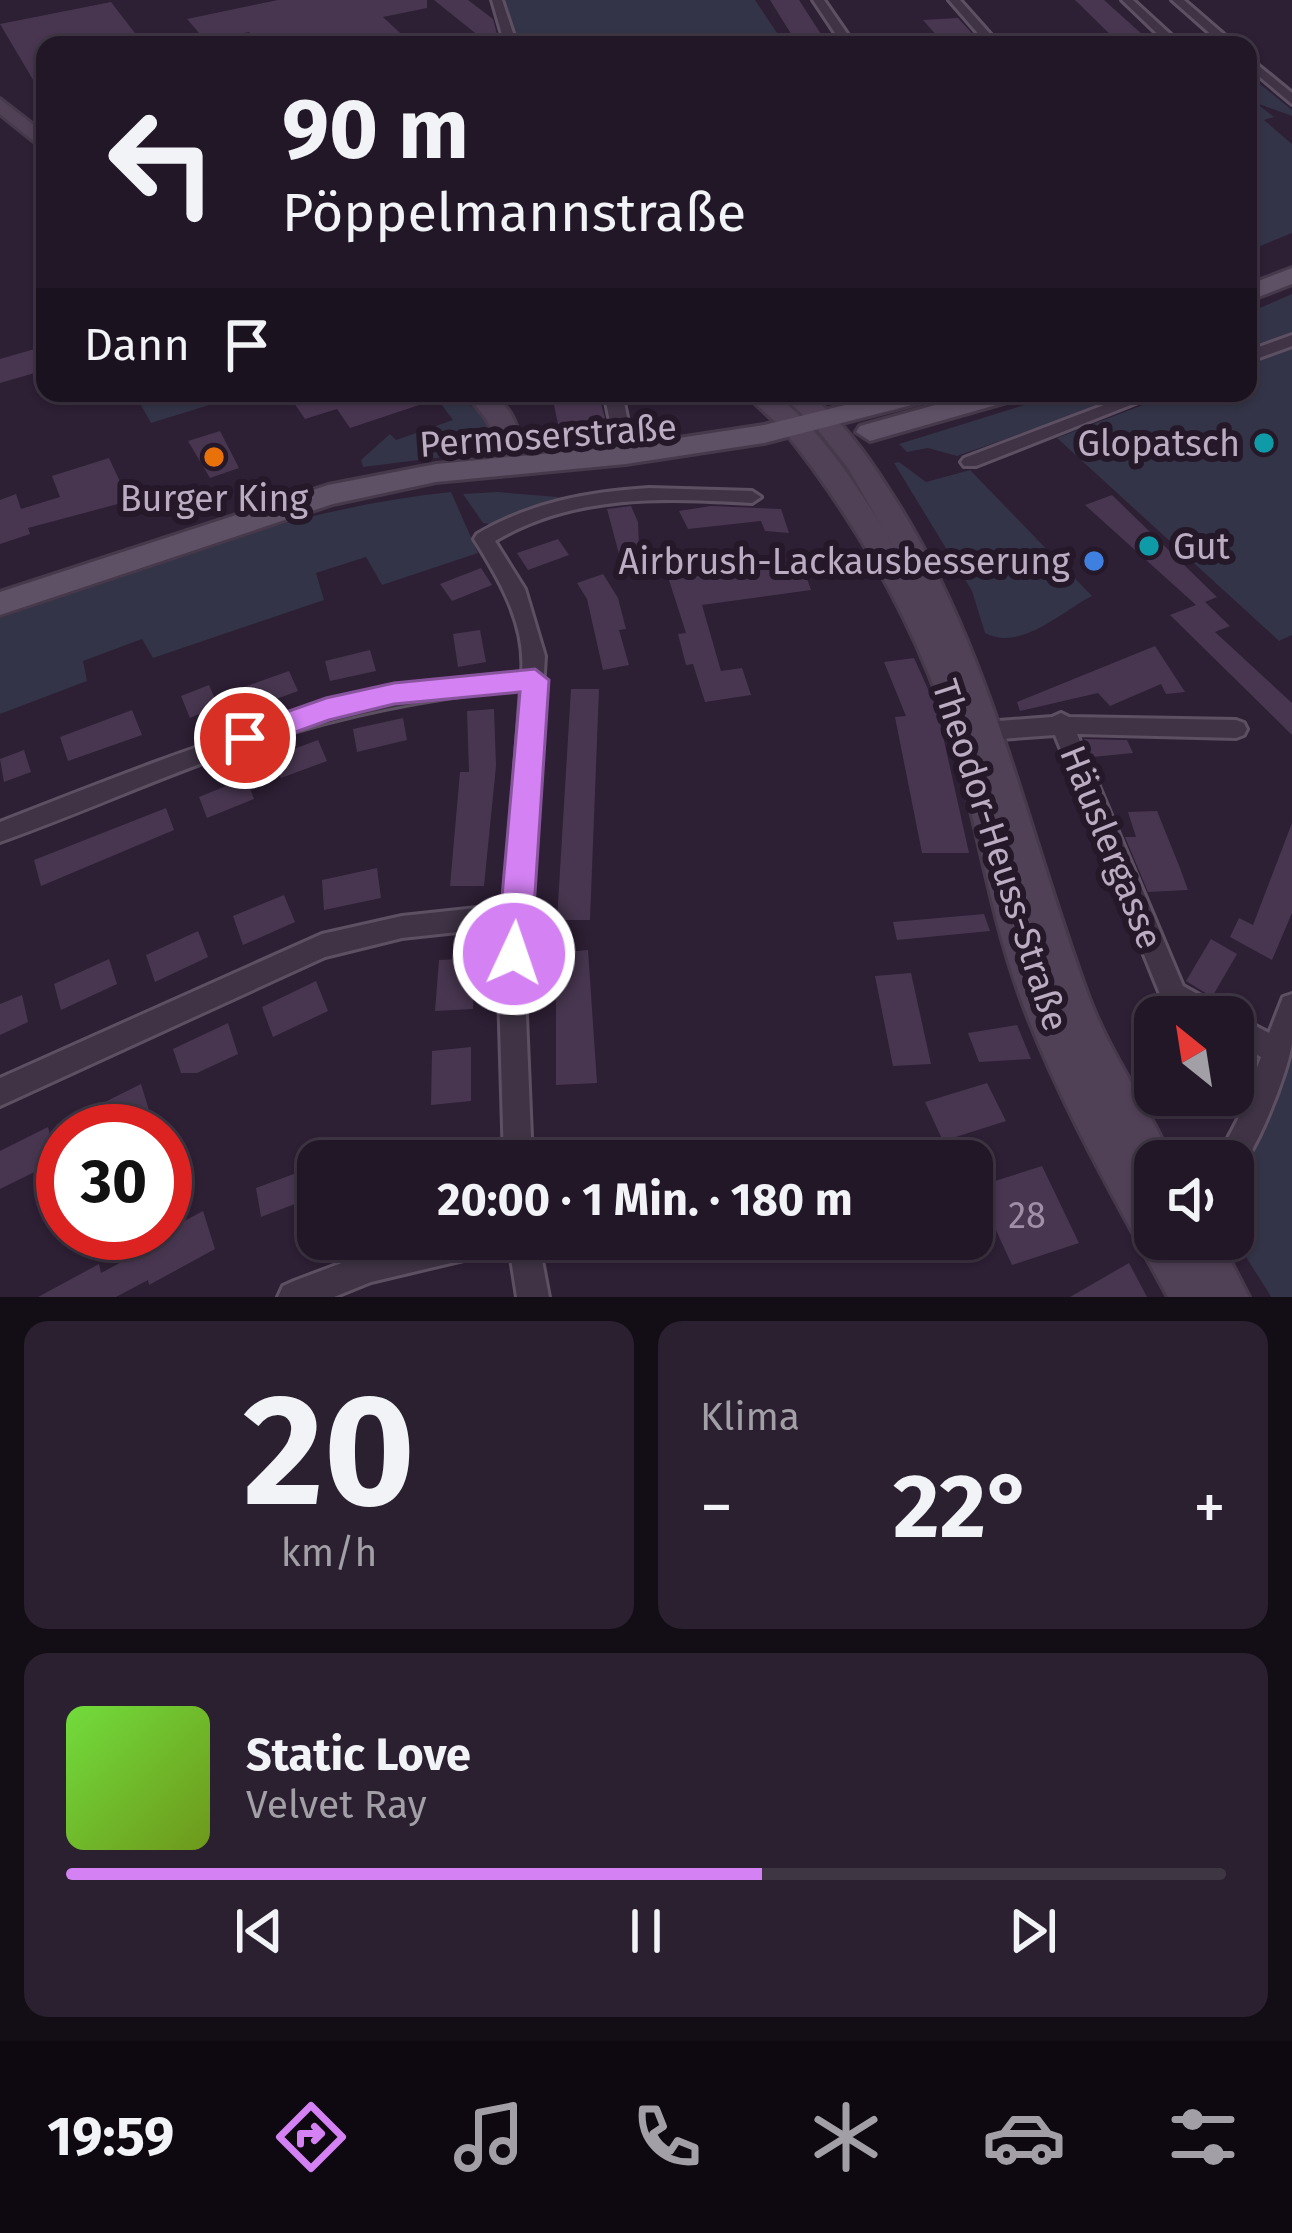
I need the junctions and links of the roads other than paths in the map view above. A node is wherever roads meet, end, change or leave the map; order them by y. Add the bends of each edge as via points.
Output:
1 (497, 0) edge
2 (818, 0) edge
3 (954, 0) edge
4 (1126, 0) edge
5 (1177, 0) edge
6 (508, 36) edge
7 (843, 36) edge
8 (986, 36) edge
9 (1166, 36) edge
10 (1219, 36) edge
11 (1257, 68) edge
12 (1290, 95) edge
13 (0, 104) edge
14 (36, 136) edge
15 (1292, 252) edge
16 (1257, 267) edge
17 (1292, 275) edge
18 (1257, 290) edge
19 (1292, 340) edge
20 (1257, 354) edge
21 (488, 402) edge
22 (615, 402) edge
23 (772, 402) edge
24 (797, 402) edge
25 (902, 402) edge
26 (965, 402) edge
27 (1128, 402) edge
28 (818, 433) junction
29 (626, 455) junction
30 (970, 462) dead end
31 (498, 468) junction
32 (374, 485) junction
33 (752, 497) dead end
34 (0, 604) edge
35 (535, 680) junction
36 (1061, 722) junction
37 (1236, 729) dead end
38 (977, 731) junction
39 (0, 832) edge
40 (515, 915) junction
41 (1175, 996) edge
42 (1292, 1006) edge
43 (1254, 1039) edge
44 (1276, 1051) junction
45 (0, 1092) edge
46 (517, 1140) edge
47 (1141, 1140) edge
48 (1242, 1140) edge
49 (1134, 1186) edge
50 (400, 1260) edge
51 (527, 1260) edge
52 (1173, 1260) edge
53 (1207, 1260) edge
54 (294, 1297) edge
55 (533, 1297) edge
56 (1192, 1297) edge
57 (1227, 1297) edge

1 - 6 street
2 - 7 street
3 - 8 street
4 - 9 street
5 - 10 street
11 - 12 street
13 - 14 main road
15 - 16 main road
17 - 18 main road
19 - 20 street
21 - 31 main road via 510,432
22 - 29 street
23 - 28 main road
24 - 28 main road
25 - 28 main road, Permoserstraße
26 - 28 main road, Permoserstraße
27 - 30 street
28 - 29 main road, Permoserstraße
28 - 32 main road, Permoserstraße via 600,477
28 - 38 main road, Theodor-Heuss-Straße
29 - 31 main road, Permoserstraße
31 - 32 main road, Permoserstraße
32 - 34 main road, Permoserstraße via 299,502
33 - 35 street via 586,502 484,539 529,628
35 - 39 street via 410,691 326,710
35 - 40 street
36 - 37 street, Häuslergasse
36 - 38 street, Häuslergasse
36 - 41 street, Häuslergasse
38 - 47 main road, Theodor-Heuss-Straße via 1066,986
38 - 49 main road, Theodor-Heuss-Straße via 1038,992
40 - 45 street via 402,927 322,946
40 - 46 street
42 - 44 street
43 - 44 street
44 - 48 street
50 - 54 street
51 - 55 street
52 - 56 main road, Theodor-Heuss-Straße
53 - 57 main road

